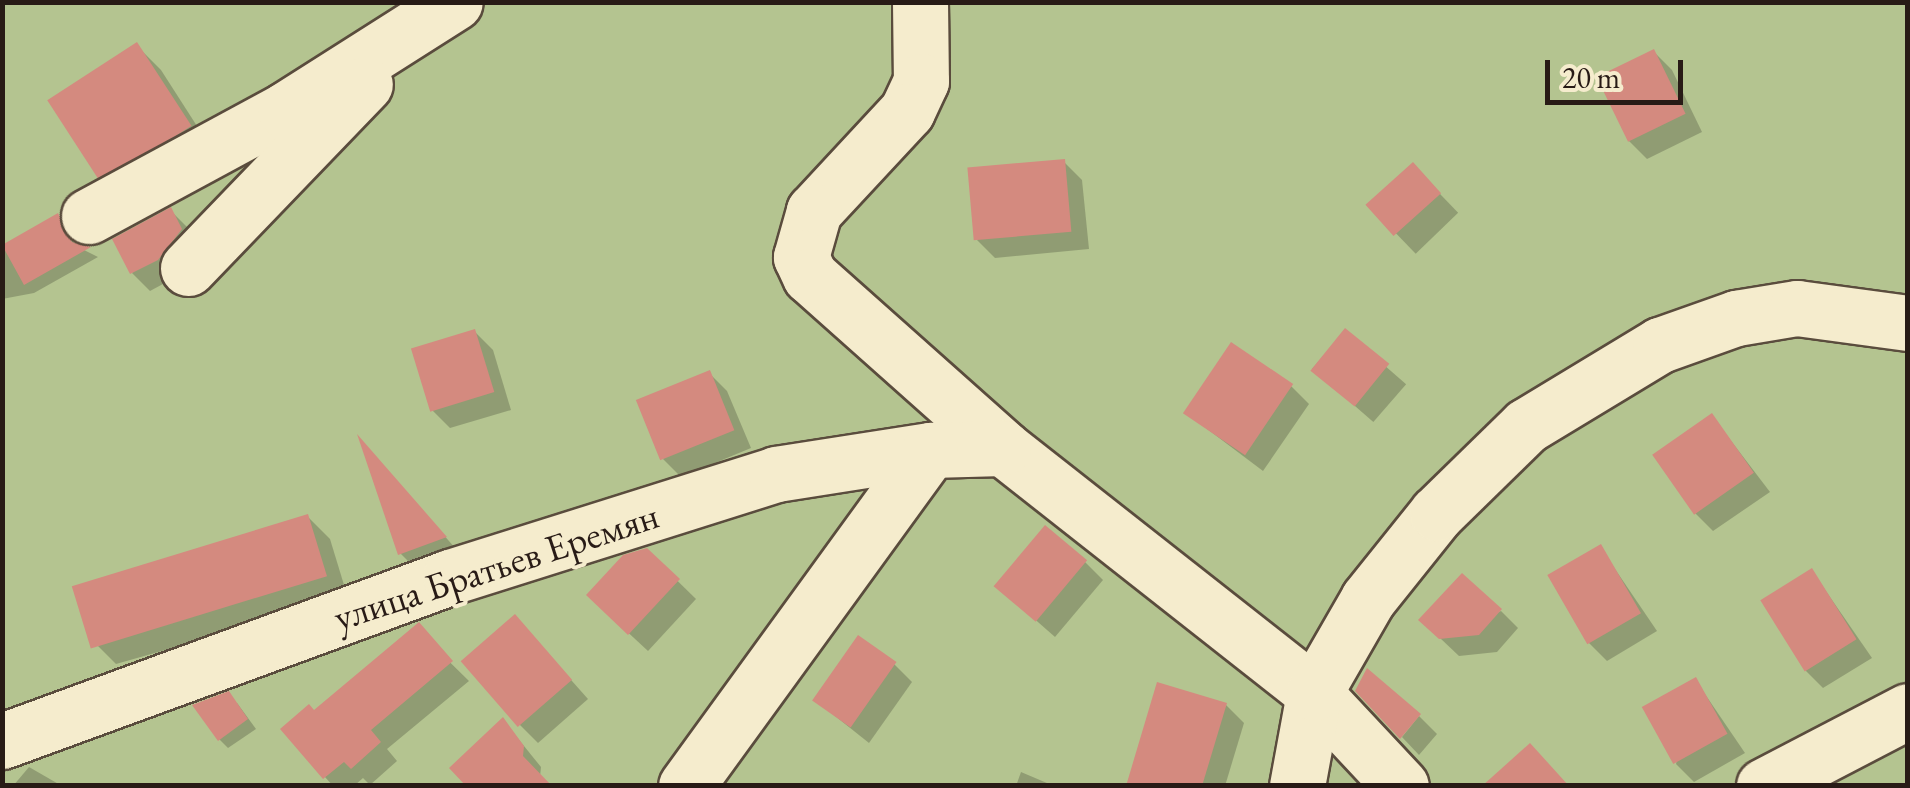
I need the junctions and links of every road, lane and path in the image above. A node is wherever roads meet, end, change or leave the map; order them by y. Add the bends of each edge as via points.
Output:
1 (920, 2) edge
2 (439, 13) edge
3 (89, 216) dead end
4 (188, 268) dead end
5 (1908, 323) edge
6 (1003, 448) junction
7 (930, 450) junction
8 (1314, 693) junction
9 (1908, 711) edge
10 (2, 741) edge
11 (686, 786) edge
12 (1297, 786) edge
13 (1401, 786) edge
14 (1764, 786) edge

1 - 6 street via 922,82 906,111 814,211 800,257 810,276
2 - 3 street via 285,110
2 - 4 street
5 - 8 street via 1798,308 1736,318 1660,345 1526,426 1436,513 1368,600
6 - 7 street, улица Братьев Еремян
6 - 8 street
7 - 10 street, улица Братьев Еремян via 776,474 667,508 450,577
7 - 11 street
8 - 12 street
8 - 13 street
9 - 14 street

